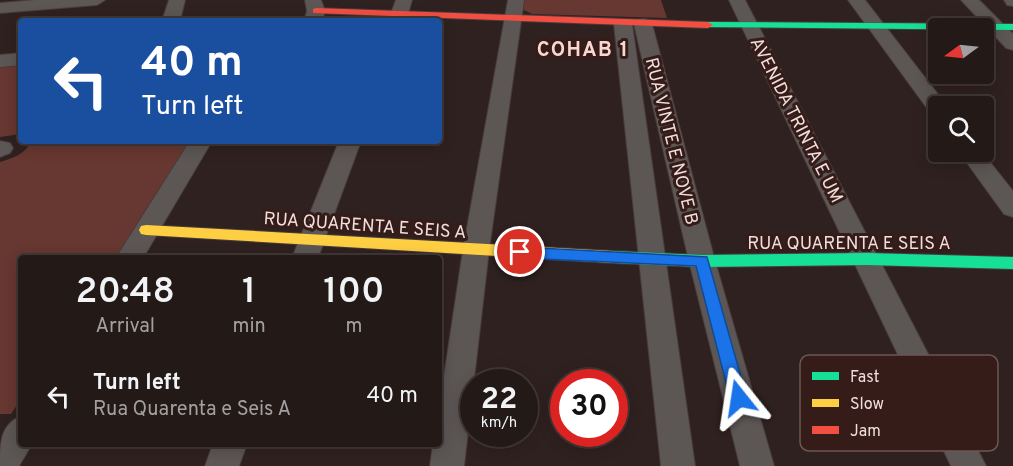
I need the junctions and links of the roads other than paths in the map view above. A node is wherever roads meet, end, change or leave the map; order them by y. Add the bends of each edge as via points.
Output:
1 (97, 0) edge
2 (177, 0) edge
3 (737, 0) edge
4 (856, 0) edge
5 (969, 0) edge
6 (0, 8) edge
7 (314, 10) edge
8 (515, 10) edge
9 (401, 11) edge
10 (172, 18) edge
11 (633, 24) junction
12 (749, 25) junction
13 (876, 26) junction
14 (1004, 27) edge
15 (1013, 44) edge
16 (18, 59) edge
17 (0, 61) edge
18 (928, 96) edge
19 (199, 144) edge
20 (349, 144) edge
21 (978, 162) edge
22 (1013, 208) edge
23 (146, 230) junction
24 (309, 248) edge
25 (476, 250) junction
26 (131, 255) edge
27 (652, 258) junction
28 (867, 259) junction
29 (702, 261) junction
30 (1013, 263) edge
31 (914, 355) edge
32 (18, 437) edge
33 (229, 447) edge
34 (962, 451) edge
35 (0, 466) edge
36 (222, 466) edge
37 (447, 466) edge
38 (678, 466) edge
39 (757, 466) edge
40 (969, 466) edge

1 - 6 street
2 - 10 street
3 - 12 street, AVENIDA TRINTA E UM
4 - 13 street
5 - 14 street
7 - 9 street
8 - 9 street
8 - 11 street
8 - 25 street
11 - 12 street
11 - 27 street
11 - 29 street, RUA VINTE E NOVE B
12 - 13 street
12 - 28 street, AVENIDA TRINTA E UM
13 - 14 street
13 - 18 street
14 - 15 street
16 - 17 street
19 - 23 street
20 - 24 street
21 - 22 street
23 - 24 street, RUA QUARENTA E SEIS A
23 - 26 street
24 - 25 street, RUA QUARENTA E SEIS A
25 - 27 street, RUA QUARENTA E SEIS A
25 - 37 street
27 - 29 street, RUA QUARENTA E SEIS A
27 - 38 street
28 - 29 street, RUA QUARENTA E SEIS A
28 - 30 street, RUA QUARENTA E SEIS A
28 - 31 street, AVENIDA TRINTA E UM
29 - 39 street, RUA VINTE E NOVE B
32 - 35 street
33 - 36 street
34 - 40 street, AVENIDA TRINTA E UM

